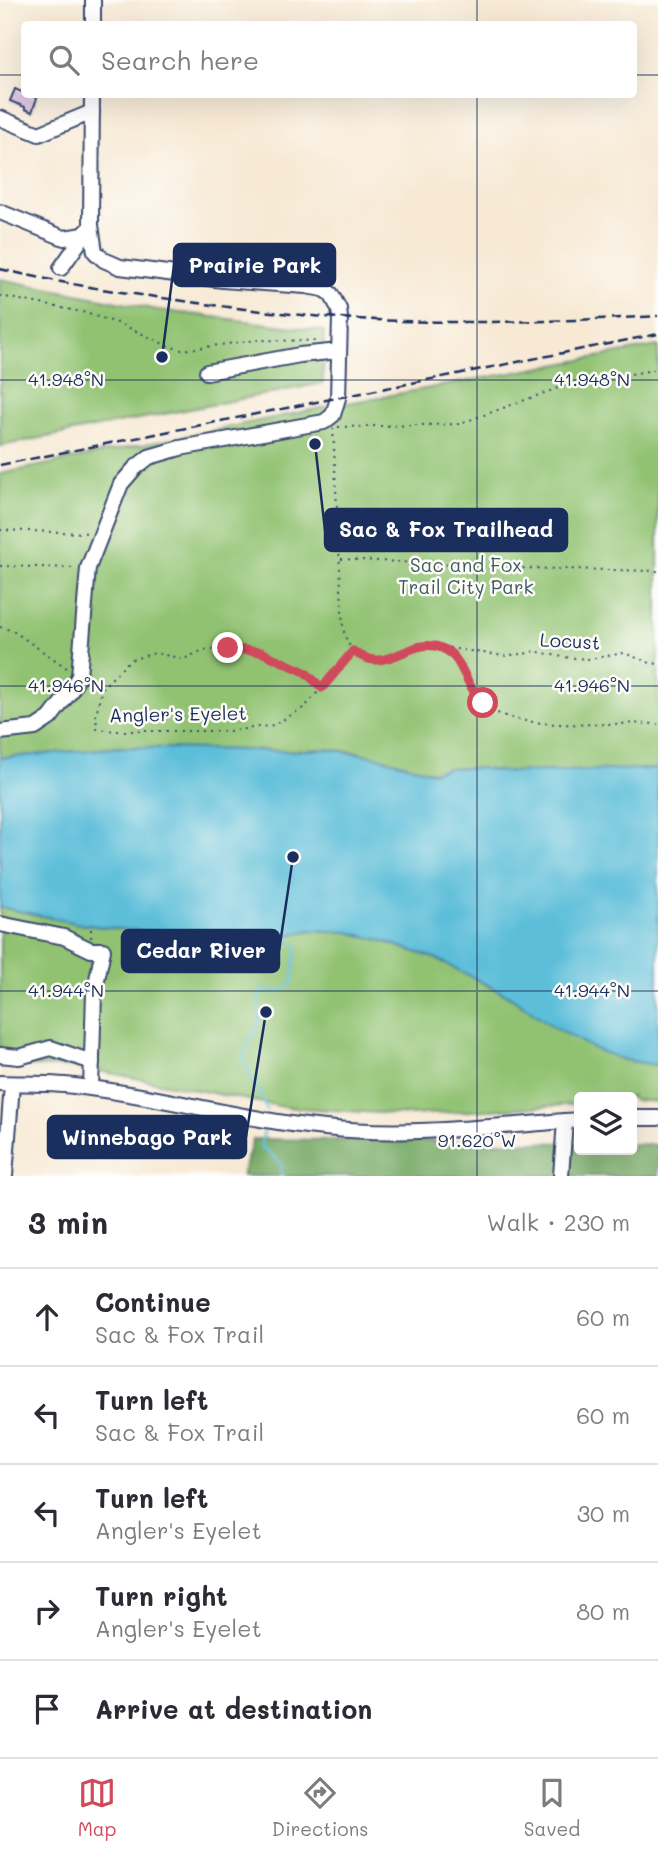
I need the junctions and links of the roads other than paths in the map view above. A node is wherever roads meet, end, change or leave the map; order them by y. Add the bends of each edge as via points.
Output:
1 (93, 0) edge
2 (93, 21) edge
3 (92, 98) edge
4 (92, 112) junction
5 (0, 118) edge
6 (0, 212) edge
7 (88, 230) junction
8 (61, 268) dead end
9 (340, 346) junction
10 (207, 372) dead end
11 (0, 732) edge
12 (0, 924) edge
13 (0, 1055) edge
14 (92, 1062) junction
15 (6, 1084) edge
16 (91, 1088) junction
17 (637, 1118) edge
18 (658, 1118) edge
19 (572, 1121) edge
20 (5, 1176) edge
21 (561, 1176) edge

1 - 2 street
3 - 4 street
4 - 5 street via 39,134
4 - 7 street
6 - 7 street via 64,238
7 - 8 street
7 - 9 street via 95,252 120,267 323,289 338,309
9 - 10 street
9 - 11 street via 333,421 180,448 149,457 135,468 121,484 88,568 79,677 50,718 35,728
12 - 14 street via 103,950 94,994
13 - 14 street via 19,1057 51,1048
14 - 16 street
15 - 16 street
15 - 20 street
16 - 19 street via 329,1129 443,1129
17 - 18 street
19 - 21 street

